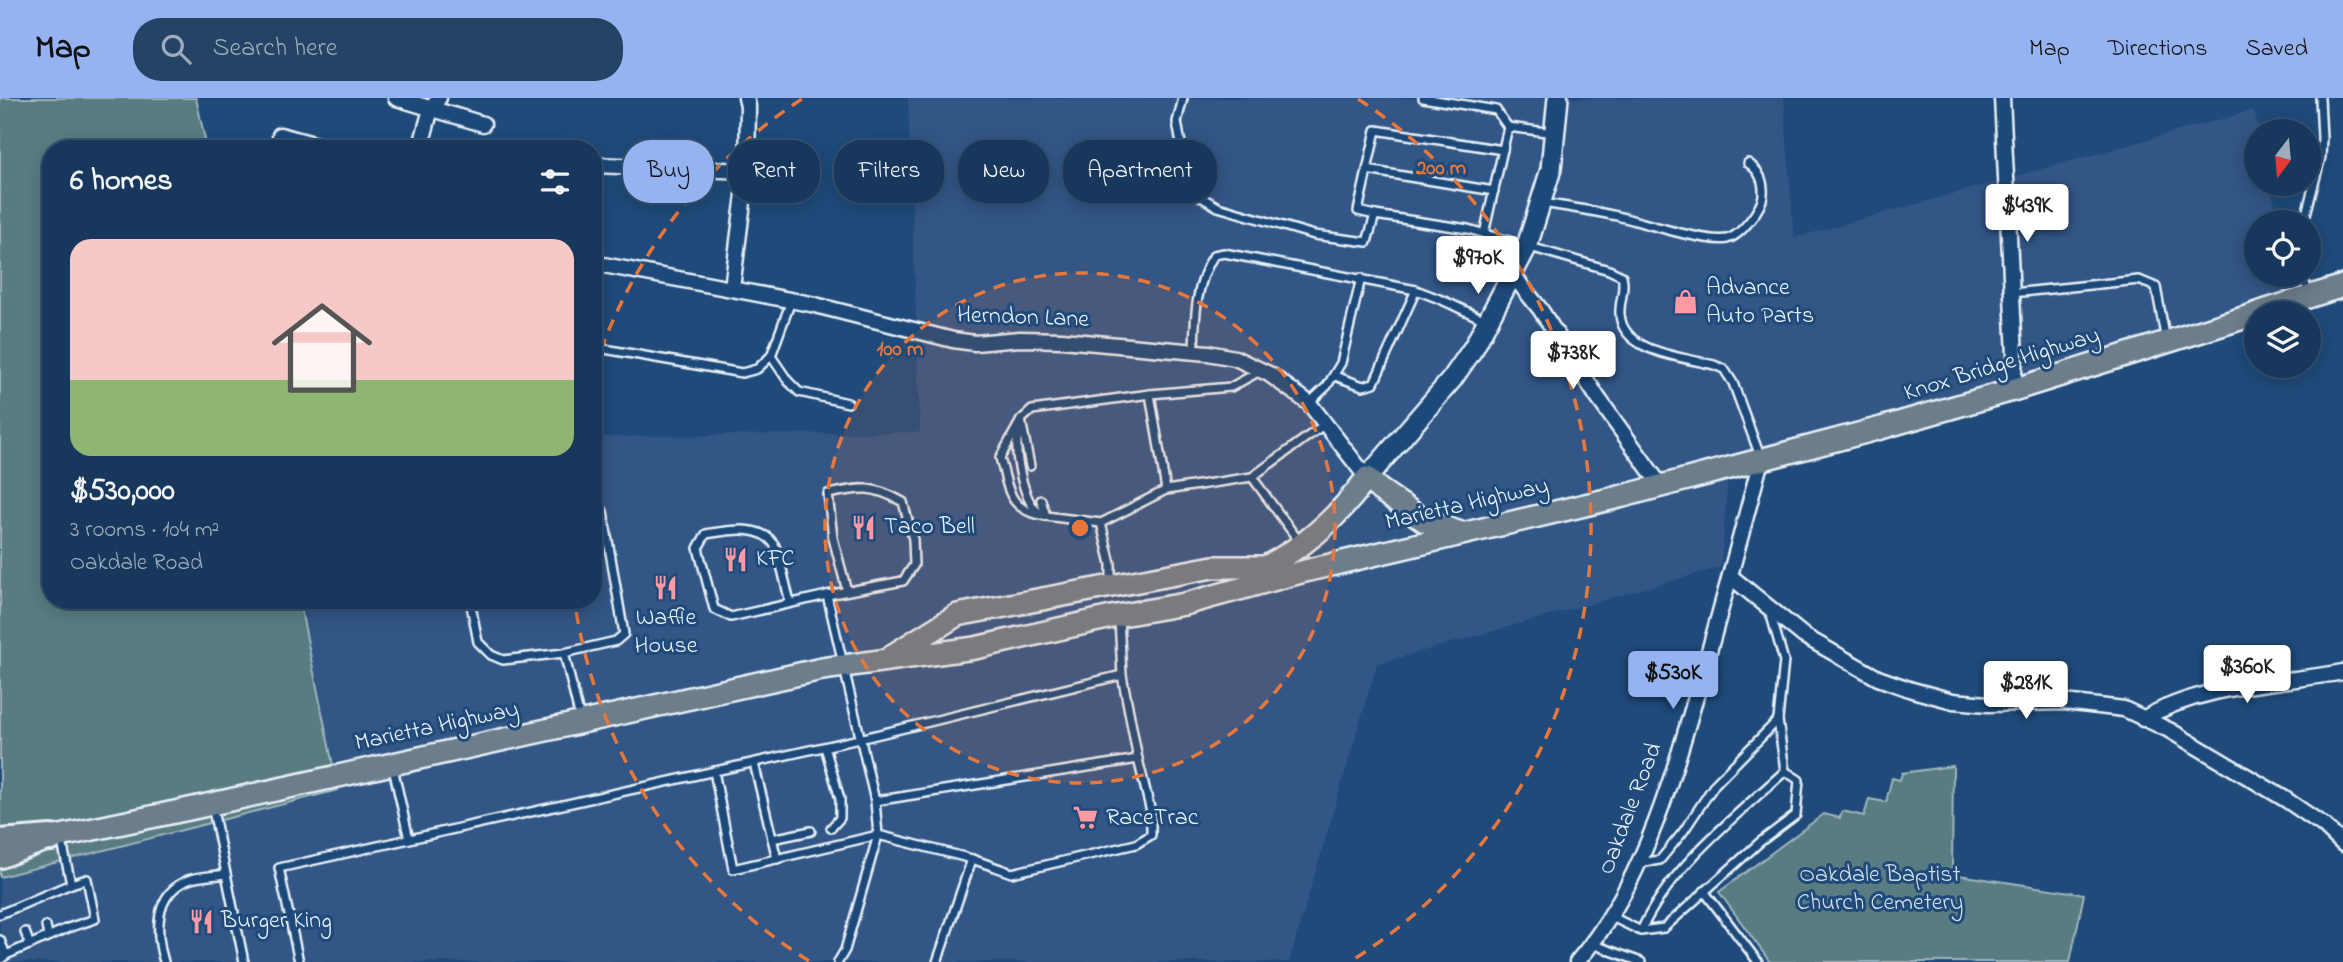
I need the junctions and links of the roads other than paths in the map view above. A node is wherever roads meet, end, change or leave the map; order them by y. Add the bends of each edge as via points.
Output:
1 (396, 98) edge
2 (746, 98) edge
3 (1183, 98) edge
4 (1423, 98) edge
5 (1558, 98) edge
6 (2002, 98) edge
7 (2320, 98) edge
8 (435, 103) edge
9 (484, 124) dead end
10 (1508, 127) junction
11 (1555, 133) junction
12 (280, 135) dead end
13 (299, 140) edge
14 (422, 140) edge
15 (747, 140) edge
16 (1503, 149) junction
17 (1748, 163) dead end
18 (602, 165) edge
19 (728, 170) edge
20 (1367, 170) junction
21 (1494, 191) junction
22 (1542, 202) junction
23 (743, 203) edge
24 (2307, 210) edge
25 (1375, 215) junction
26 (1484, 234) junction
27 (1527, 246) junction
28 (602, 265) edge
29 (1512, 274) junction
30 (1361, 278) junction
31 (2343, 286) edge
32 (2306, 287) edge
33 (732, 288) junction
34 (1416, 290) junction
35 (2012, 293) junction
36 (2309, 297) junction
37 (791, 300) junction
38 (2296, 301) edge
39 (2244, 317) edge
40 (1487, 322) junction
41 (2166, 342) junction
42 (602, 350) edge
43 (1194, 351) junction
44 (771, 356) junction
45 (1260, 371) junction
46 (1335, 376) junction
47 (2013, 390) junction
48 (1150, 394) junction
49 (848, 403) dead end
50 (1309, 403) junction
51 (1021, 420) junction
52 (1326, 423) junction
53 (1761, 460) junction
54 (1030, 466) dead end
55 (1252, 477) junction
56 (1367, 478) junction
57 (1661, 486) junction
58 (1166, 490) junction
59 (1041, 500) dead end
60 (602, 511) edge
61 (1046, 516) junction
62 (1101, 523) junction
63 (1461, 533) junction
64 (1302, 545) junction
65 (1264, 568) junction
66 (1730, 576) junction
67 (1111, 586) junction
68 (847, 591) junction
69 (827, 595) junction
70 (790, 603) junction
71 (1185, 604) junction
72 (1769, 608) junction
73 (472, 609) edge
74 (1119, 616) junction
75 (564, 653) junction
76 (888, 659) junction
77 (844, 664) junction
78 (2343, 672) edge
79 (1122, 675) junction
80 (2143, 719) junction
81 (1778, 720) junction
82 (581, 723) junction
83 (859, 739) junction
84 (825, 747) junction
85 (1138, 759) junction
86 (754, 762) junction
87 (392, 764) junction
88 (714, 771) junction
89 (1784, 771) junction
90 (875, 801) junction
91 (212, 804) junction
92 (831, 828) dead end
93 (811, 831) dead end
94 (878, 835) junction
95 (56, 837) junction
96 (409, 839) junction
97 (772, 839) junction
98 (0, 842) edge
99 (2343, 844) edge
100 (0, 857) edge
101 (777, 859) junction
102 (972, 859) junction
103 (1639, 863) junction
104 (226, 874) junction
105 (71, 884) junction
106 (57, 890) junction
107 (1704, 891) junction
108 (38, 898) junction
109 (60, 900) dead end
110 (41, 907) dead end
111 (0, 914) edge
112 (1610, 916) junction
113 (65, 919) dead end
114 (46, 926) dead end
115 (68, 928) junction
116 (1641, 931) junction
117 (25, 932) dead end
118 (48, 936) junction
119 (0, 940) edge
120 (30, 944) junction
121 (1592, 944) junction
122 (3, 957) edge
123 (164, 962) edge
124 (244, 962) edge
125 (299, 962) edge
126 (838, 962) edge
127 (937, 962) edge
128 (1577, 962) edge
129 (1641, 962) edge
130 (1758, 962) edge

1 - 8 street
2 - 15 street
3 - 25 lane via 1177,122 1184,160 1201,197 1218,207 1314,235 1367,242
4 - 10 lane via 1496,110
5 - 11 main road, Marietta Highway
6 - 35 street
7 - 24 lane via 2320,157
8 - 9 street
8 - 14 street
10 - 11 lane
10 - 16 lane
11 - 22 main road, Marietta Highway
12 - 13 street
16 - 20 lane via 1376,130
16 - 21 lane
17 - 22 lane via 1763,180 1763,199 1741,233 1726,239
18 - 19 street
20 - 21 lane
20 - 25 lane via 1358,211
21 - 26 lane
22 - 27 main road, Marietta Highway
23 - 33 street
25 - 26 lane
26 - 27 lane
27 - 29 main road, Marietta Highway
27 - 53 lane via 1622,276 1620,314 1629,338 1648,348 1724,369
28 - 33 street, Herndon Lane
29 - 40 main road, Marietta Highway
29 - 57 street
30 - 34 lane
30 - 43 lane via 1224,253 1214,255 1196,299
30 - 46 lane
31 - 36 main road, Knox Bridge Highway
32 - 36 lane
33 - 37 street, Herndon Lane
34 - 40 lane
34 - 46 lane via 1374,383 1363,386
35 - 41 lane via 2139,280 2156,287
35 - 47 street
36 - 38 main road, Knox Bridge Highway
37 - 43 street, Herndon Lane via 975,343 1062,340
37 - 44 lane
39 - 41 main road, Knox Bridge Highway
40 - 56 main road, Marietta Highway via 1452,380
41 - 47 main road, Knox Bridge Highway
42 - 44 lane via 742,373 757,369
43 - 45 street, Herndon Lane via 1235,358
44 - 49 lane via 799,392
45 - 48 lane via 1231,387
45 - 50 street, Herndon Lane
46 - 50 lane
47 - 53 main road, Knox Bridge Highway
48 - 51 lane via 1032,410
48 - 58 lane
50 - 52 street, Herndon Lane
51 - 54 lane
51 - 61 lane via 1019,468 1034,511
51 - 61 lane via 1000,458 1016,504 1029,514
52 - 55 lane
52 - 56 street, Herndon Lane
53 - 57 main road, Marietta Highway
53 - 66 street, Oakdale Road
55 - 58 lane
55 - 64 lane
56 - 63 main road via 1425,521
56 - 64 main road, Marietta Highway via 1348,503
57 - 63 main road, Marietta Highway
58 - 62 lane
59 - 61 lane
60 - 75 lane via 624,634 616,641
61 - 62 lane
62 - 67 lane
63 - 71 main road, Marietta Highway
64 - 65 main road, Marietta Highway
65 - 67 main road, Marietta Highway via 1213,567
65 - 71 main road, Marietta Highway
66 - 72 street
66 - 103 street, Oakdale Road via 1675,765
67 - 76 main road, Marietta Highway via 957,615
68 - 68 lane via 903,582 914,565 914,539 904,502 881,490 855,488 828,494 833,538
68 - 69 lane
69 - 70 lane
69 - 77 lane
70 - 70 lane via 731,617 714,609 698,548 706,534 735,529 759,533 774,544
71 - 74 main road, Marietta Highway
72 - 80 street via 1848,662 1912,691 1988,705 2092,704 2124,709
72 - 81 lane via 1784,661
73 - 75 lane via 478,642 491,655 503,660
74 - 76 main road, Marietta Highway via 975,648
74 - 79 lane
75 - 82 lane
76 - 77 main road, Marietta Highway
77 - 82 main road, Marietta Highway
77 - 83 lane
78 - 80 street via 2214,693 2160,709
79 - 83 lane
79 - 85 lane
80 - 99 street via 2285,799
81 - 89 lane
81 - 103 lane via 1715,784 1660,860
82 - 87 main road, Marietta Highway
83 - 84 lane
83 - 90 lane
84 - 86 lane
84 - 92 lane via 840,799 840,818
85 - 90 lane
85 - 102 lane via 1151,812 1151,835 1136,844 1012,873
86 - 88 lane
86 - 97 lane
87 - 91 main road, Marietta Highway
87 - 96 lane
88 - 96 lane
88 - 101 lane via 733,869
89 - 107 lane via 1799,780 1796,815
89 - 116 lane via 1701,848 1649,913
90 - 94 lane
91 - 95 main road, Marietta Highway
91 - 104 lane
93 - 97 lane
94 - 101 lane
94 - 102 lane
94 - 126 lane
95 - 98 highway
95 - 100 main road, Marietta Highway
95 - 105 lane
96 - 125 lane via 279,868
97 - 101 lane
102 - 127 lane
103 - 112 street, Oakdale Road
104 - 123 lane via 188,880 166,895 159,916
104 - 124 lane
105 - 106 lane
105 - 115 lane via 87,879 95,919
106 - 108 lane
106 - 109 lane
107 - 116 lane via 1664,928
107 - 130 lane
108 - 110 lane
108 - 111 lane via 18,911
112 - 116 lane
112 - 121 street, Oakdale Road
113 - 115 lane
114 - 118 lane
115 - 118 lane
117 - 120 lane
118 - 120 lane
119 - 122 lane
120 - 122 lane
121 - 128 street, Oakdale Road
121 - 129 lane

